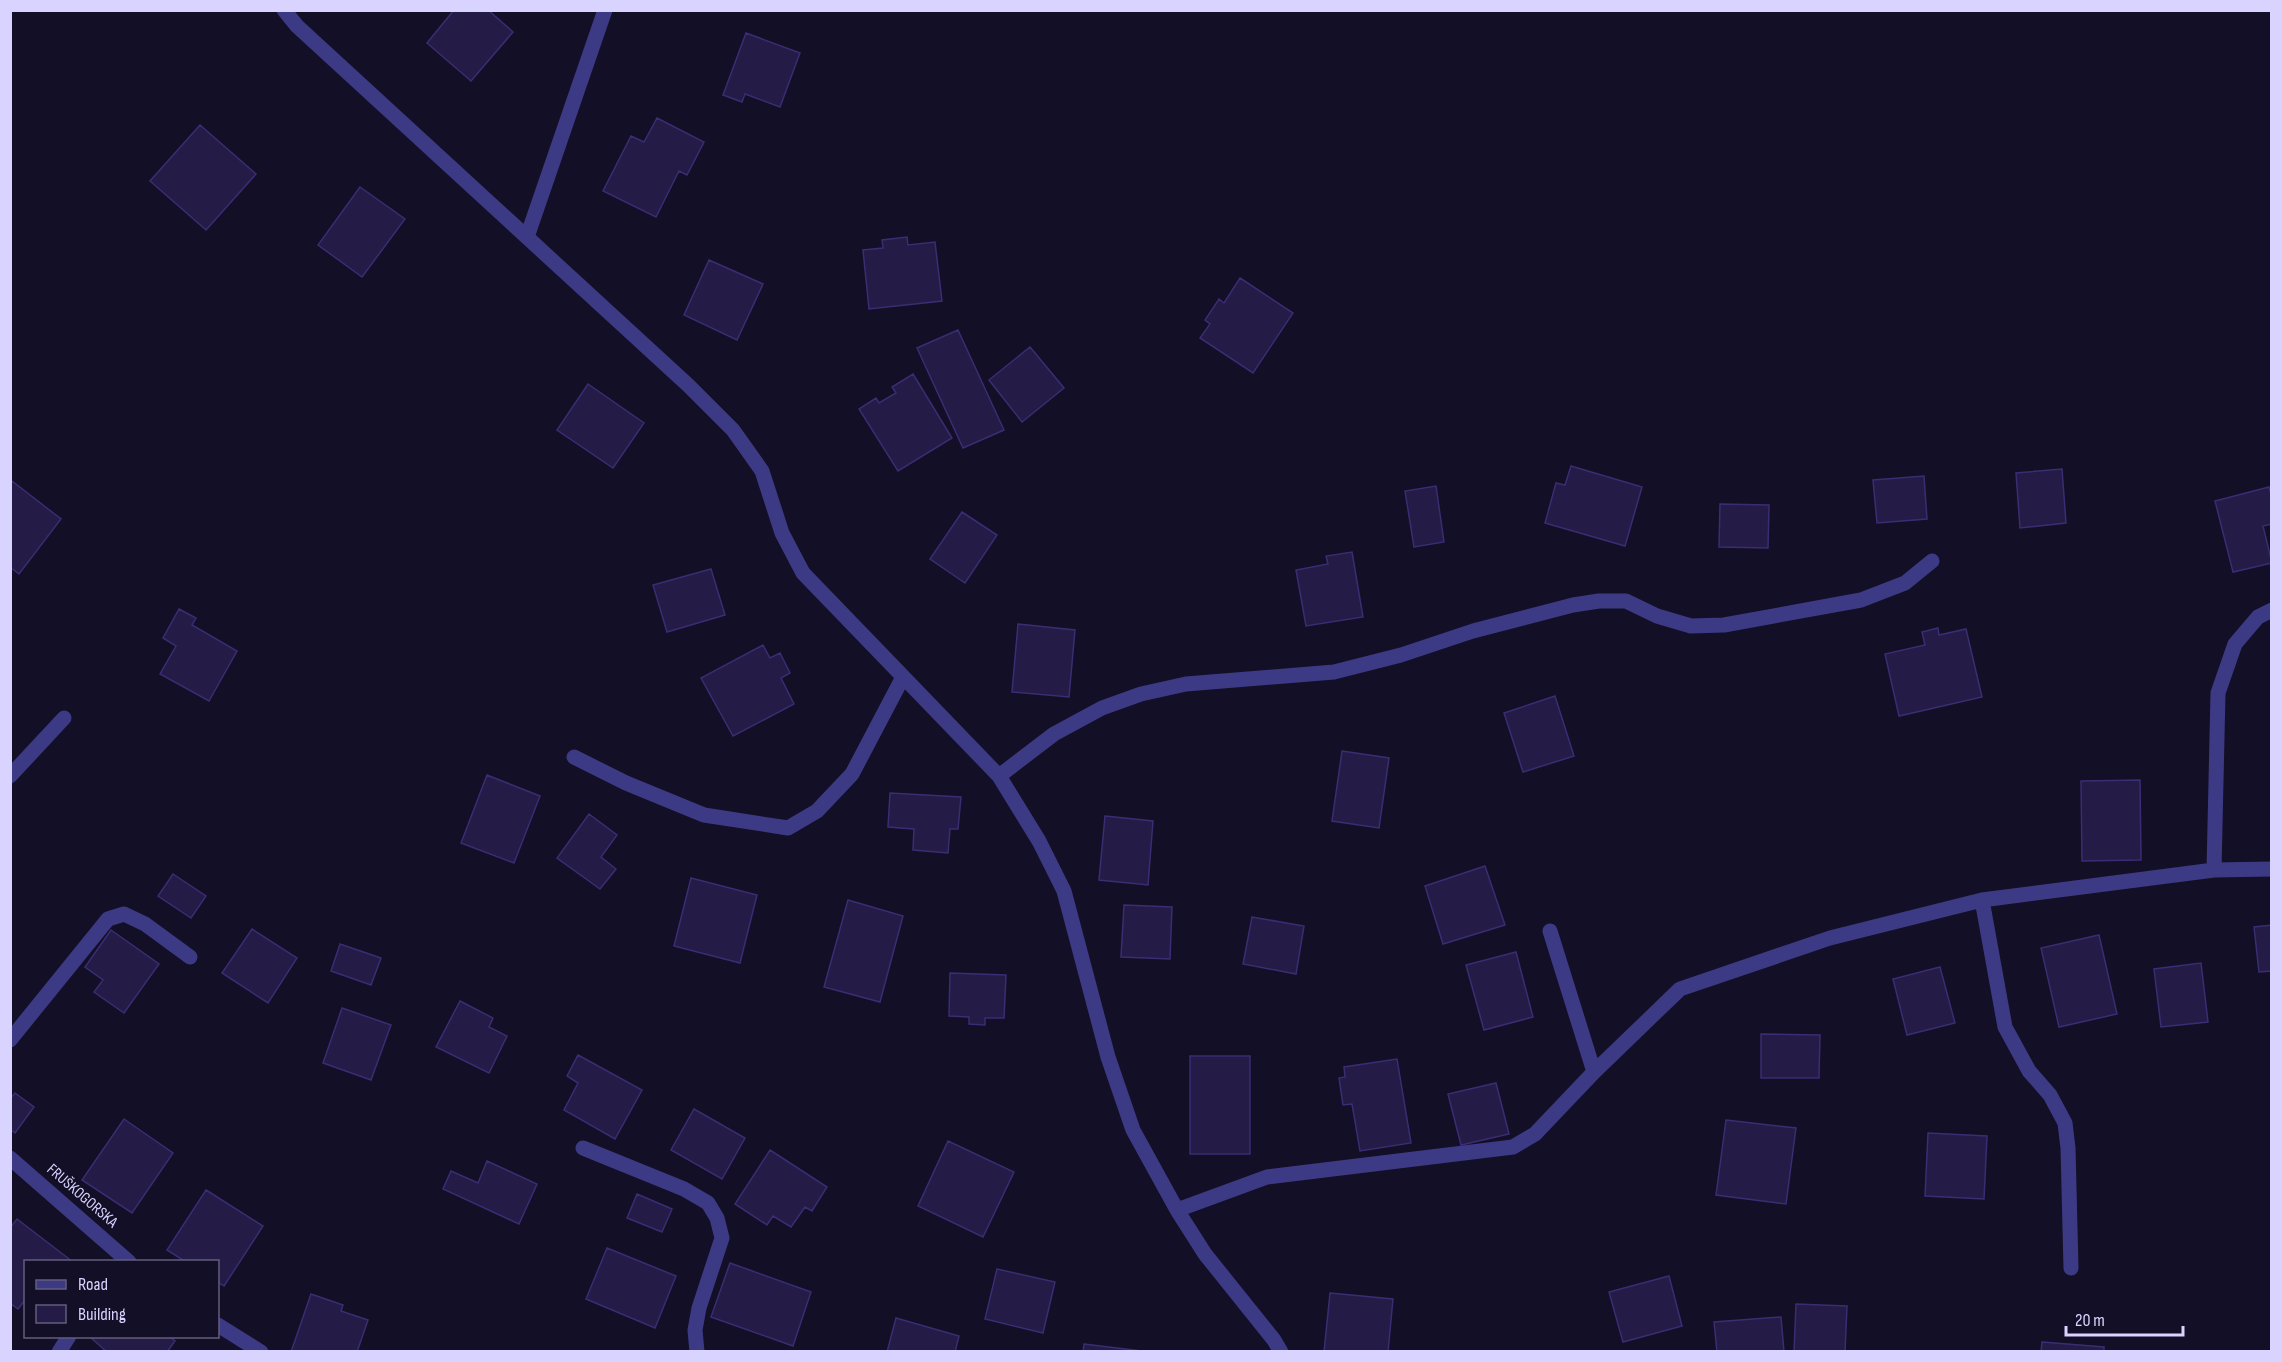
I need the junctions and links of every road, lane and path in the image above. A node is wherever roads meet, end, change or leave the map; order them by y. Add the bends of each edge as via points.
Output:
1 (284, 10) edge
2 (605, 10) edge
3 (527, 237) junction
4 (1932, 561) dead end
5 (2271, 610) edge
6 (903, 677) junction
7 (64, 718) dead end
8 (574, 757) dead end
9 (10, 776) edge
10 (999, 776) junction
11 (2271, 869) edge
12 (2214, 870) junction
13 (1982, 900) junction
14 (1550, 931) dead end
15 (190, 957) dead end
16 (10, 1040) edge
17 (1594, 1072) junction
18 (583, 1148) dead end
19 (10, 1158) edge
20 (1177, 1210) junction
21 (126, 1260) edge
22 (2071, 1268) dead end
23 (219, 1325) edge
24 (68, 1338) edge
25 (59, 1352) edge
26 (261, 1352) edge
27 (697, 1352) edge
28 (1281, 1352) edge

1 - 3 street
2 - 3 street
3 - 6 street via 733,430 762,471 782,533 803,573
4 - 10 street via 1905,583 1861,600 1724,625 1691,626 1626,601 1599,601 1473,631 1334,672 1186,684 1141,694 1102,708 1054,734
5 - 12 street via 2258,617 2235,644 2218,693
6 - 8 street via 852,774 817,811 788,828 704,815
6 - 10 street
7 - 9 street
10 - 20 street via 1064,891 1108,1057 1133,1130
11 - 12 street
12 - 13 street
13 - 17 street via 1830,938 1680,989
13 - 22 street via 2005,1027 2065,1123
14 - 17 street
15 - 16 street via 145,924 124,914 108,919
17 - 20 street via 1535,1134 1513,1146 1267,1177
18 - 27 street via 684,1189 708,1203 717,1218 722,1238 699,1308
19 - 21 street, FRUŠKOGORSKA
20 - 28 street via 1205,1254
23 - 26 street
24 - 25 street

